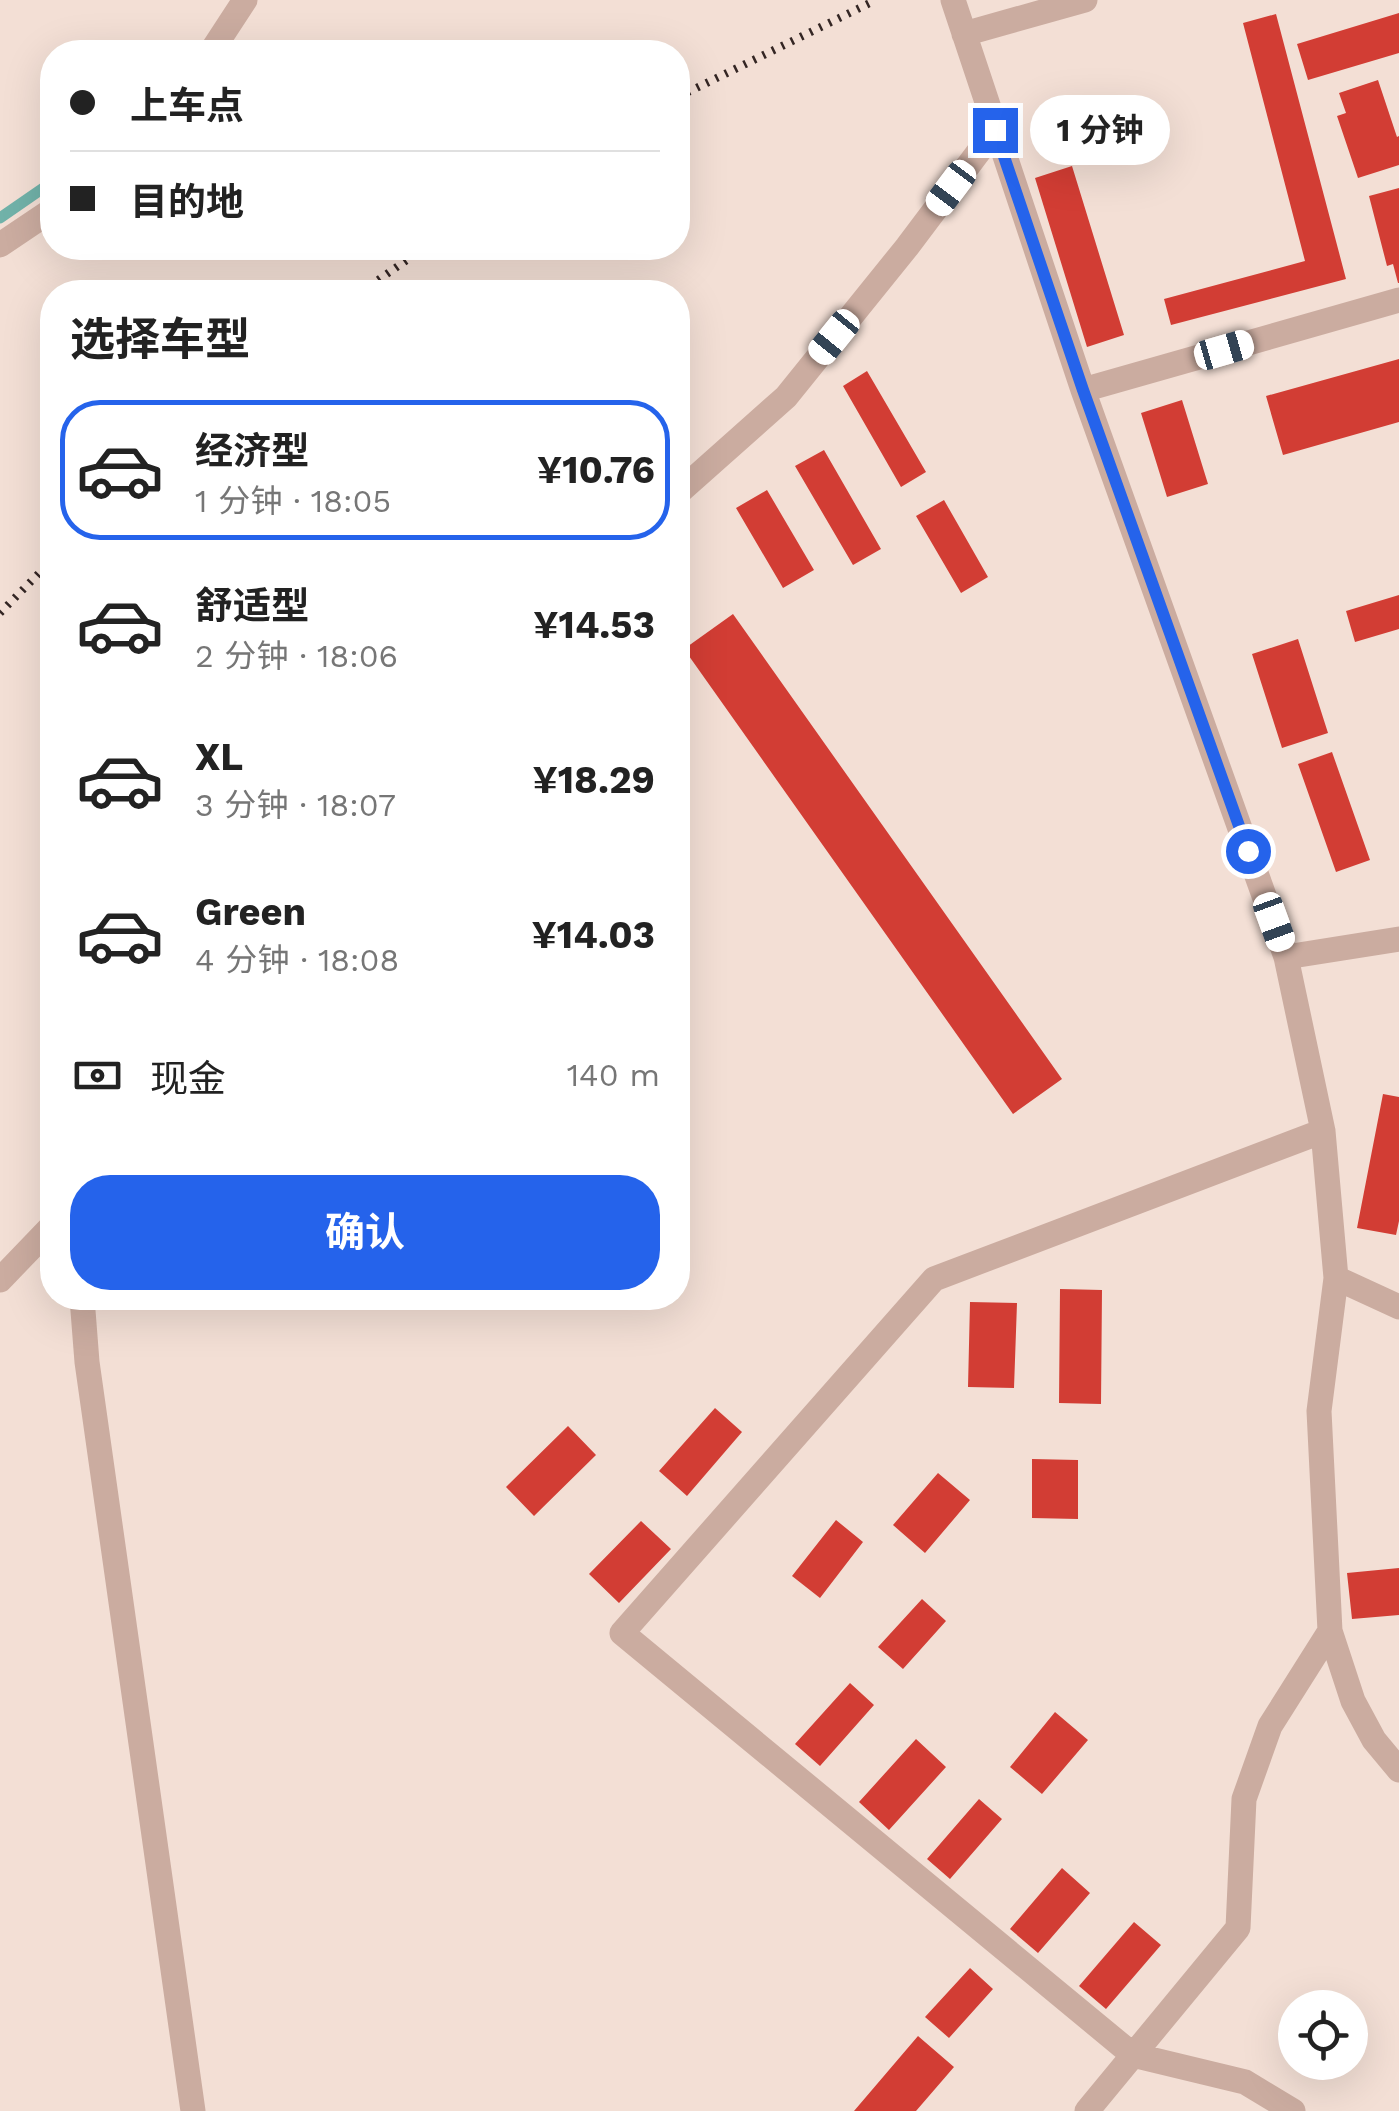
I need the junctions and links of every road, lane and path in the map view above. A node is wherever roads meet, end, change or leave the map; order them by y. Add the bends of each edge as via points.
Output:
1 (245, 0) edge
2 (954, 0) edge
3 (1085, 0) edge
4 (964, 34) junction
5 (219, 40) edge
6 (995, 130) junction
7 (40, 218) edge
8 (0, 245) edge
9 (1399, 300) edge
10 (1083, 390) junction
11 (690, 482) edge
12 (1399, 939) edge
13 (1286, 957) junction
14 (1323, 1130) junction
15 (40, 1238) edge
16 (1336, 1278) junction
17 (0, 1280) edge
18 (1399, 1306) edge
19 (83, 1310) edge
20 (1330, 1632) junction
21 (1399, 1770) edge
22 (1134, 2055) junction
23 (193, 2111) edge
24 (1086, 2111) edge
25 (1293, 2111) edge

1 - 5 street
2 - 4 street
3 - 4 street
4 - 6 street
6 - 10 street
6 - 11 street via 786,397
7 - 8 street
9 - 10 street
10 - 13 street
12 - 13 street
13 - 14 street
14 - 16 street
14 - 22 street via 934,1280 622,1632
15 - 17 street
16 - 18 street
16 - 20 street via 1319,1411
19 - 23 street
20 - 21 street via 1353,1700
20 - 22 street via 1270,1726 1244,1799 1238,1928
22 - 24 street
22 - 25 street via 1245,2082

